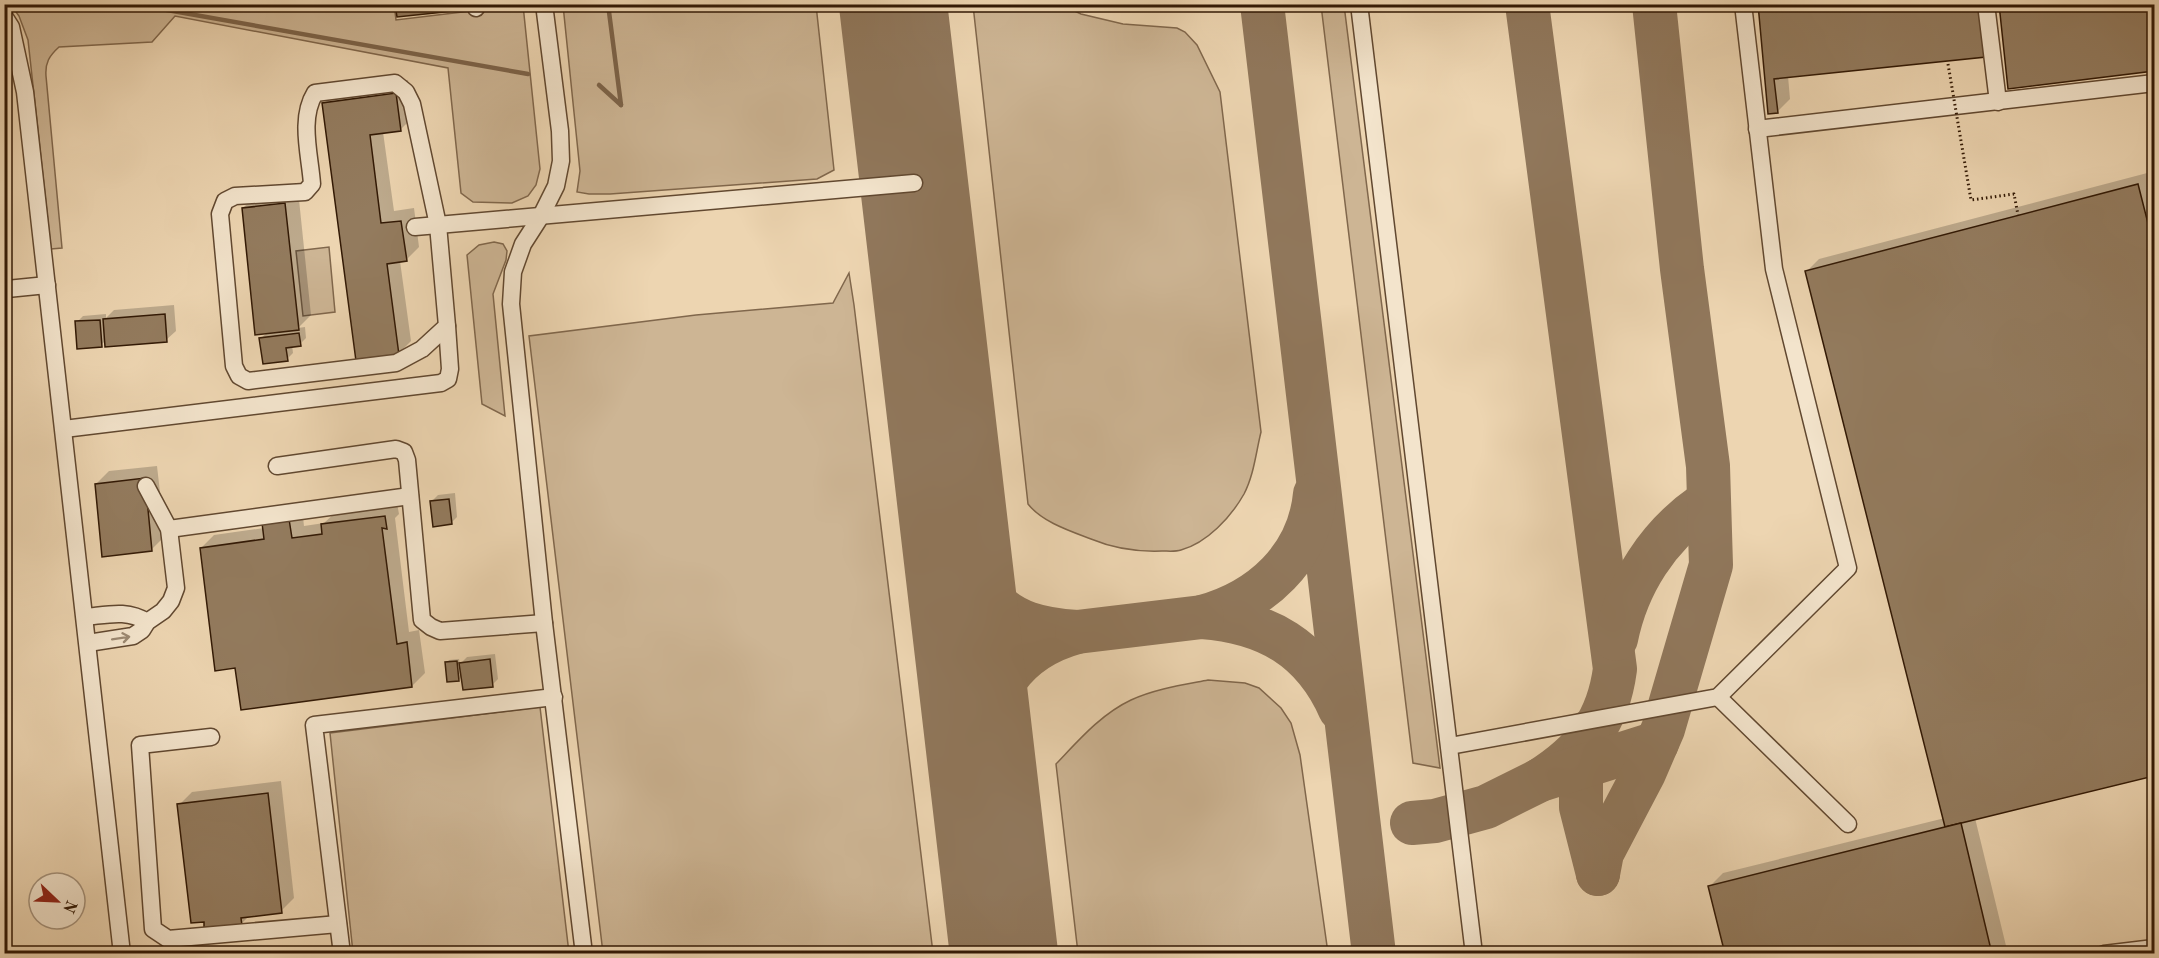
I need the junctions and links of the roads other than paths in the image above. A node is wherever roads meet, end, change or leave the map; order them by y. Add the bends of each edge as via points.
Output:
1 (544, 4) edge
2 (1359, 4) edge
3 (1743, 4) edge
4 (1986, 4) edge
5 (4, 16) edge
6 (2154, 83) edge
7 (1998, 102) junction
8 (1757, 129) junction
9 (914, 183) dead end
10 (542, 216) junction
11 (438, 225) junction
12 (415, 227) dead end
13 (47, 285) junction
14 (7, 289) dead end
15 (447, 326) junction
16 (63, 429) junction
17 (278, 466) dead end
18 (146, 486) dead end
19 (410, 496) junction
20 (169, 529) junction
21 (85, 617) junction
22 (147, 622) junction
23 (544, 623) junction
24 (88, 643) junction
25 (554, 697) junction
26 (1718, 697) junction
27 (210, 737) dead end
28 (1450, 746) junction
29 (1848, 824) dead end
30 (338, 924) junction
31 (2154, 948) edge
32 (122, 954) edge
33 (342, 954) edge
34 (584, 954) edge
35 (1474, 954) edge
36 (2104, 954) edge

1 - 10 lane via 561,161 556,186
2 - 28 lane
3 - 8 lane
4 - 7 lane
5 - 13 lane via 11,27 25,92
6 - 7 lane
7 - 8 lane
8 - 26 lane via 1774,269 1848,568
9 - 10 lane
10 - 11 lane
10 - 23 lane via 524,244 513,272 511,304
11 - 12 lane
11 - 15 lane
11 - 15 lane via 412,104 395,83 315,93 306,114 312,184 309,189 235,196 225,201 220,214 234,366 239,376 248,381 396,363 422,349
13 - 14 lane
13 - 16 lane
15 - 16 lane via 450,369 448,379 441,383
16 - 21 lane
17 - 19 lane via 396,449 407,460
18 - 20 lane
19 - 20 lane
19 - 23 lane via 422,620 440,631
20 - 22 lane via 176,588 163,611
21 - 22 lane via 125,613
21 - 24 lane
24 -> 22 lane via 133,636
23 - 25 lane
24 - 32 lane
25 - 30 lane via 314,725
25 - 34 lane
26 - 28 lane
26 - 29 lane
27 - 30 lane via 140,745 153,929 168,939
28 - 35 lane
30 - 33 lane
31 - 36 lane

